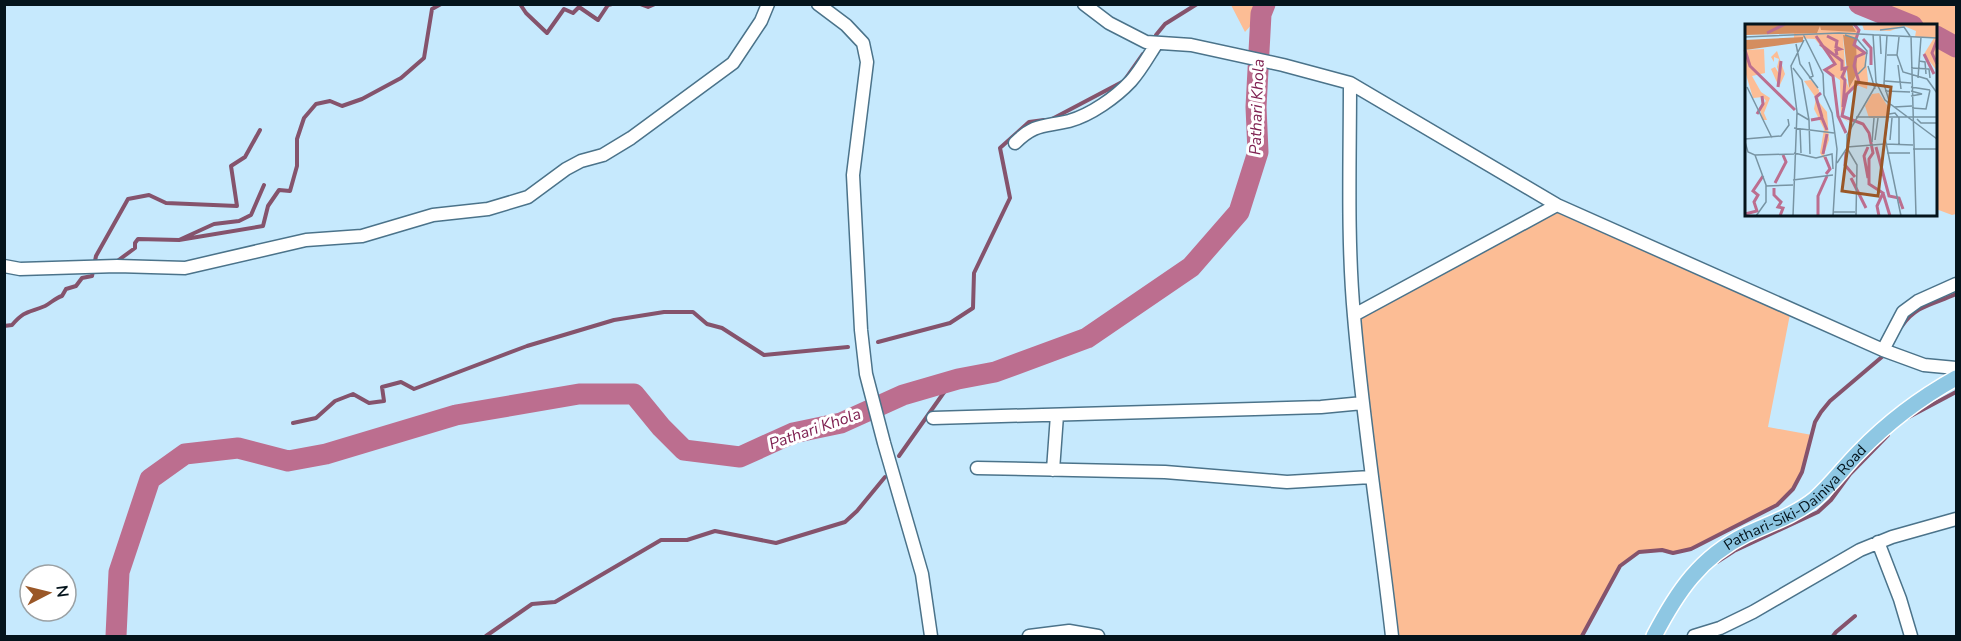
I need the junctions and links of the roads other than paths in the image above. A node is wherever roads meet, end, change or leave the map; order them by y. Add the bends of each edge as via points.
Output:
1 (768, 4) edge
2 (818, 4) edge
3 (1084, 4) edge
4 (1157, 43) junction
5 (1350, 83) junction
6 (1015, 143) dead end
7 (1557, 205) junction
8 (4, 266) edge
9 (1956, 284) edge
10 (1354, 315) junction
11 (1883, 350) junction
12 (1956, 368) edge
13 (1956, 378) edge
14 (1363, 403) junction
15 (1057, 415) junction
16 (933, 418) dead end
17 (977, 468) dead end
18 (1053, 470) junction
19 (1371, 477) junction
20 (1956, 519) edge
21 (1878, 542) junction
22 (931, 636) edge
23 (1029, 636) edge
24 (1098, 636) edge
25 (1392, 636) edge
26 (1654, 636) edge
27 (1694, 636) edge
28 (1911, 636) edge

1 - 8 street via 733,63 632,138 603,155 566,169 528,197 488,209 433,215 362,236 306,240 185,268
2 - 22 street via 863,43 867,62 853,175 861,330 866,374 922,574
3 - 4 street via 1109,23 1146,42
4 - 5 street via 1191,45
4 - 6 street via 1131,81 1101,105 1070,121 1029,130
5 - 7 street
5 - 10 street
7 - 10 street
7 - 11 street
9 - 11 street via 1903,312
10 - 14 street
11 - 12 street via 1924,364
13 - 26 main road, Pathari-Siki-Dainiya Road via 1893,419 1802,509 1709,557 1690,576
14 - 15 street
14 - 19 street
15 - 16 street
15 - 18 street
17 - 18 street
18 - 19 street via 1165,472 1287,482
19 - 25 street
20 - 21 street
21 - 27 street via 1753,612
21 - 28 street
23 - 24 street via 1069,631

